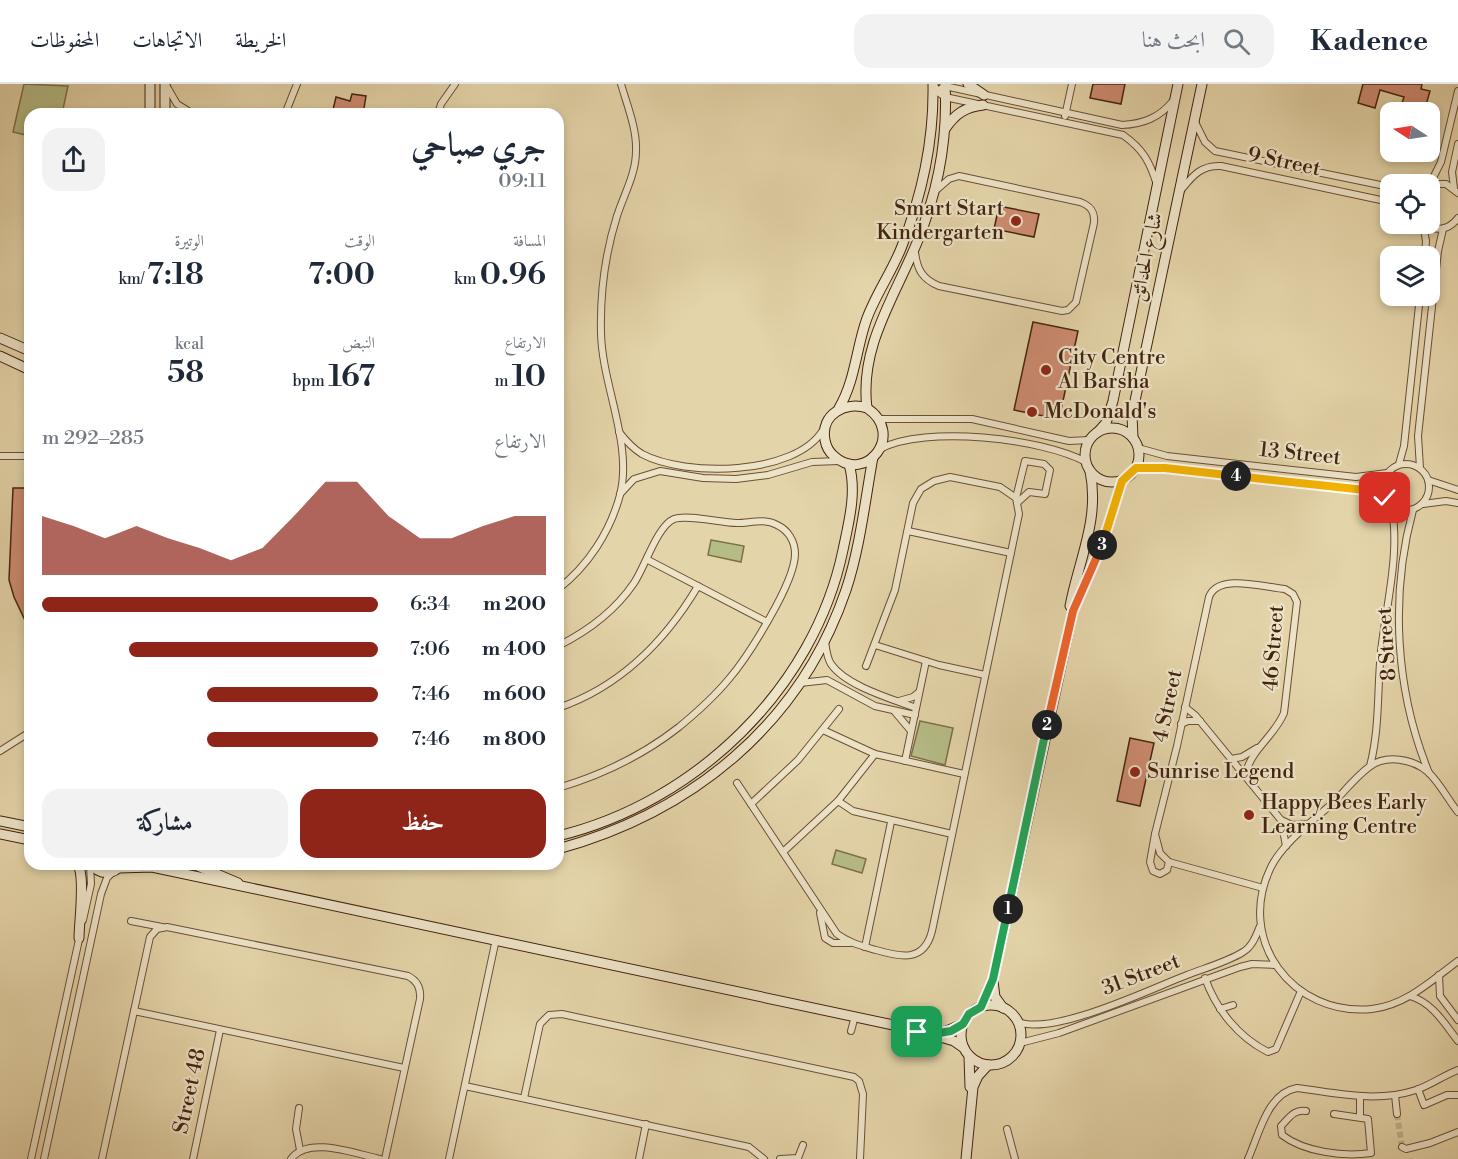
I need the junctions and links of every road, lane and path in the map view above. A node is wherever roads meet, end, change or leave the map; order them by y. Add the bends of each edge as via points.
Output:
1 (150, 84) edge
2 (165, 84) edge
3 (297, 84) edge
4 (454, 84) edge
5 (621, 84) edge
6 (968, 84) edge
7 (1072, 84) edge
8 (1178, 84) edge
9 (1202, 84) edge
10 (938, 87) edge
11 (1458, 91) edge
12 (1070, 94) junction
13 (945, 97) junction
14 (1175, 98) junction
15 (984, 100) junction
16 (150, 108) edge
17 (165, 108) edge
18 (183, 108) edge
19 (287, 108) edge
20 (440, 108) edge
21 (1052, 110) junction
22 (1066, 113) junction
23 (1064, 122) junction
24 (1195, 122) junction
25 (945, 129) junction
26 (1458, 144) edge
27 (1434, 174) edge
28 (1440, 183) edge
29 (1380, 185) edge
30 (1157, 186) junction
31 (1456, 191) edge
32 (934, 192) junction
33 (1180, 192) junction
34 (1380, 200) edge
35 (1458, 218) edge
36 (1456, 224) edge
37 (1443, 229) joint
38 (914, 249) junction
39 (1419, 306) edge
40 (0, 338) edge
41 (10, 344) junction
42 (24, 349) edge
43 (1, 357) edge
44 (24, 367) edge
45 (839, 408) junction
46 (867, 408) junction
47 (879, 418) junction
48 (825, 427) junction
49 (617, 430) junction
50 (1098, 432) junction
51 (1133, 438) junction
52 (1089, 440) junction
53 (1138, 448) junction
54 (877, 453) junction
55 (0, 456) edge
56 (24, 456) edge
57 (844, 462) junction
58 (1399, 464) junction
59 (1088, 466) junction
60 (1136, 468) junction
61 (1420, 468) junction
62 (1387, 473) junction
63 (1428, 480) junction
64 (1122, 481) junction
65 (1458, 490) edge
66 (620, 495) junction
67 (1385, 498) junction
68 (1017, 500) junction
69 (1458, 503) edge
70 (1422, 504) junction
71 (1391, 506) junction
72 (1413, 510) junction
73 (908, 531) junction
74 (1011, 553) junction
75 (648, 560) junction
76 (564, 584) edge
77 (698, 586) junction
78 (1215, 587) joint
79 (767, 622) junction
80 (825, 641) junction
81 (564, 642) edge
82 (875, 645) junction
83 (1063, 651) junction
84 (926, 661) junction
85 (866, 666) dead end
86 (985, 675) junction
87 (800, 683) junction
88 (920, 691) junction
89 (885, 697) junction
90 (896, 701) junction
91 (564, 705) edge
92 (1185, 706) junction
93 (882, 708) junction
94 (839, 709) dead end
95 (915, 711) junction
96 (895, 712) junction
97 (1200, 721) junction
98 (1181, 724) junction
99 (823, 730) junction
100 (911, 730) junction
101 (24, 736) edge
102 (1260, 746) junction
103 (0, 752) edge
104 (875, 754) junction
105 (1231, 759) junction
106 (905, 761) junction
107 (1370, 766) junction
108 (1430, 773) junction
109 (964, 774) junction
110 (1245, 776) junction
111 (737, 783) dead end
112 (564, 785) edge
113 (838, 801) junction
114 (751, 804) junction
115 (1457, 810) edge
116 (1281, 820) junction
117 (0, 821) edge
118 (891, 822) junction
119 (1312, 823) junction
120 (24, 826) edge
121 (0, 834) edge
122 (564, 834) edge
123 (952, 834) junction
124 (1155, 834) junction
125 (24, 839) edge
126 (1286, 846) junction
127 (564, 847) edge
128 (783, 852) junction
129 (1168, 862) junction
130 (79, 870) edge
131 (90, 870) edge
132 (116, 870) edge
133 (166, 870) edge
134 (210, 870) edge
135 (242, 886) junction
136 (1263, 888) junction
137 (819, 908) junction
138 (131, 921) dead end
139 (1261, 926) junction
140 (162, 927) junction
141 (79, 938) junction
142 (496, 939) junction
143 (853, 944) junction
144 (865, 947) junction
145 (1458, 962) edge
146 (1275, 965) junction
147 (1439, 975) junction
148 (1205, 978) junction
149 (993, 979) junction
150 (1301, 990) junction
151 (1410, 996) junction
152 (1233, 1005) dead end
153 (981, 1007) junction
154 (1003, 1008) junction
155 (1220, 1009) junction
156 (134, 1011) junction
157 (855, 1016) junction
158 (1458, 1020) edge
159 (1018, 1023) junction
160 (963, 1024) junction
161 (912, 1029) junction
162 (220, 1030) junction
163 (851, 1030) dead end
164 (1458, 1041) edge
165 (1020, 1043) junction
166 (967, 1052) junction
167 (988, 1065) junction
168 (404, 1068) junction
169 (1457, 1069) edge
170 (465, 1086) junction
171 (1418, 1089) junction
172 (1395, 1095) junction
173 (1458, 1095) edge
174 (1360, 1097) junction
175 (524, 1098) junction
176 (299, 1108) dead end
177 (1306, 1111) dead end
178 (1334, 1114) dead end
179 (1397, 1114) tunnel mouth
180 (1360, 1117) junction
181 (969, 1122) junction
182 (646, 1124) junction
183 (1007, 1129) dead end
184 (1458, 1132) edge
185 (803, 1145) dead end
186 (1402, 1147) dead end
187 (300, 1150) junction
188 (349, 1156) edge
189 (31, 1159) edge
190 (44, 1159) edge
191 (102, 1159) edge
192 (193, 1159) edge
193 (291, 1159) edge
194 (380, 1159) edge
195 (385, 1159) edge
196 (449, 1159) edge
197 (639, 1159) edge
198 (764, 1159) edge
199 (780, 1159) edge
200 (860, 1159) edge
201 (966, 1159) edge
202 (1015, 1159) edge
203 (1248, 1159) edge

1 - 16 street
2 - 17 street
2 - 18 street
3 - 19 street
4 - 20 street
5 - 49 street via 636,149 634,168 609,244 601,304 603,365
6 - 15 street
7 - 12 street
8 - 14 street, شارع الحدائق
9 - 24 street, شارع الحدائق
10 - 13 street
10 - 15 street
10 - 45 street via 920,190 902,246 867,318 852,382
11 - 27 street
12 - 21 street
12 - 22 street
13 - 15 street
13 - 25 street
14 - 22 street via 1152,119 1137,124 1122,125
14 - 30 street, شارع الحدائق
15 - 21 street
15 - 23 street
15 - 25 street via 959,112
21 - 22 street
22 - 23 street
23 - 30 street via 1123,135 1139,146 1150,163
24 - 29 street, 9 Street via 1215,152
24 - 33 street, شارع الحدائق
25 - 32 street
26 - 31 street via 1452,172
28 - 31 street
30 - 50 street, شارع الحدائق via 1113,401 1106,423
32 - 38 street
32 - 38 street via 959,176 1090,207 1094,224 1076,302 1062,311 939,286 920,272
33 - 34 street, 9 Street via 1198,171 1213,166
33 - 51 street, شارع الحدائق via 1132,415
35 - 36 street
36 - 37 street
37 - 61 street via 1418,436
38 - 46 street via 871,350 865,382
39 - 58 street
40 - 41 street
41 - 42 street
41 - 43 street
43 - 44 street
45 - 46 street
45 - 48 street
46 - 47 street
47 - 52 street via 972,419 1059,439
47 - 54 street via 883,439
48 - 49 street via 813,443 795,454 761,464 726,468 652,458 634,448
48 - 57 street via 824,440 830,452
49 - 66 street via 622,451
50 - 51 street via 1116,428
50 - 52 street
51 - 53 street
52 - 59 street via 1085,452
53 - 60 street
53 - 62 street, 13 Street via 1167,456 1356,477
54 - 57 street via 866,462
54 - 59 street via 907,438 968,436 1057,451
54 - 80 street via 854,562
55 - 56 street
57 - 66 street via 812,462 768,475 736,479 651,472 634,480
57 - 122 street via 853,495 835,580 815,630 787,678 728,745 673,787 611,819
58 - 61 street
58 - 62 street
59 - 64 street via 1104,481
59 - 83 street via 1094,507 1071,598
60 - 64 street
60 - 67 street, 13 Street via 1354,488
61 - 63 street
62 - 67 street via 1382,486
63 - 65 street
63 - 70 street via 1429,493
64 - 83 street via 1103,542 1073,611
66 - 76 street via 594,552
67 - 71 street
68 - 68 street via 1027,493 1045,494 1050,470 1044,464 1026,460
68 - 73 street via 1000,488 942,478 927,484 916,496
68 - 74 street via 1019,514
69 - 70 street
70 - 72 street
71 - 72 street
71 - 107 street, 8 Street via 1394,541
72 - 108 street, 8 Street via 1398,633 1414,729
73 - 74 street
73 - 82 street via 895,590
74 - 86 street
75 - 77 street
75 - 79 street via 660,532 674,519 775,523 794,542 796,555
75 - 81 street via 616,605
77 - 79 street
77 - 91 street via 669,630 631,667
78 - 92 street, 4 Street via 1209,597
78 - 102 street, 46 Street via 1225,583 1285,589 1293,594 1297,609 1285,722
79 - 112 street via 729,679 698,712 623,764
80 - 87 street
80 - 89 street via 835,669
82 - 84 street
82 - 85 street
83 - 149 street
84 - 86 street
84 - 88 street
86 - 109 street
87 - 93 street via 827,681
87 - 127 street via 737,756 688,794 640,820
88 - 90 street
88 - 95 street
89 - 90 street
89 - 93 street
90 - 95 street
92 - 97 street
92 - 98 street, 4 Street
93 - 96 street
94 - 99 street
95 - 96 street
95 - 100 street
96 - 100 street
97 - 98 street
97 - 105 street
98 - 124 street, 4 Street
99 - 104 street
99 - 114 street
100 - 106 street
101 - 103 street
102 - 105 street, 46 Street
102 - 110 street, 46 Street
104 - 106 street
104 - 113 street
105 - 110 street
106 - 109 street
107 - 108 street via 1382,761 1407,761
107 - 119 street
108 - 115 street
109 - 123 street
110 - 116 street
111 - 114 street
113 - 118 street via 854,811
113 - 128 street
114 - 128 street
116 - 119 street via 1292,825
116 - 126 street
117 - 120 street
118 - 123 street
118 - 144 street
119 - 126 street
121 - 125 street
123 - 144 street via 927,944 903,957
124 - 129 street via 1160,853
124 - 129 street, 4 Street via 1151,869 1164,873
126 - 136 street
128 - 137 street
129 - 136 street
130 - 141 street
131 - 141 street
132 - 190 street via 100,894
133 - 135 street
134 - 135 street
135 - 142 street
136 - 139 street
137 - 143 street via 837,934
137 - 143 street via 825,938 832,943
138 - 140 street
139 - 146 street via 1265,947
139 - 159 street, 31 Street via 1243,952 1163,984 1077,1017 1037,1026
140 - 156 street via 150,937
140 - 168 street via 412,978 421,993
141 - 189 street
142 - 157 street
142 - 170 street
143 - 144 street
145 - 147 street
146 - 148 street, 31 Street via 1252,964
146 - 150 street
147 - 151 street
147 - 158 street via 1440,996
148 - 155 street
148 - 165 street, 31 Street via 1077,1027
149 - 153 street
149 - 154 street via 995,997
150 - 151 street via 1333,1006 1353,1009 1373,1009
150 - 155 street via 1276,1048 1270,1052 1241,1033
151 - 164 street via 1434,1010
152 - 155 street
153 - 154 street
153 - 160 street via 969,1014
154 - 159 street
156 - 162 street
156 - 191 street
157 - 161 street
157 - 163 street
159 - 165 street
160 - 161 street via 945,1032
160 - 166 street via 961,1036
161 - 166 street via 951,1039
162 - 168 street
162 - 192 street, Street 48
165 - 167 street via 1006,1061
166 - 167 street
166 - 181 street via 971,1070
167 - 181 street via 975,1081
168 - 195 street
169 - 171 street
170 - 175 street
170 - 196 street
171 - 172 street
171 - 173 street via 1424,1105 1447,1095
172 - 174 street
172 - 179 street
174 - 180 street
174 - 203 street via 1297,1088 1282,1093 1272,1105
175 - 182 street
175 - 200 street via 540,1024 549,1015 562,1014 854,1077 863,1094
176 - 187 street via 296,1130
177 - 180 street via 1292,1114 1281,1126 1282,1135 1313,1148 1342,1153 1371,1152 1369,1121
178 - 180 street
181 - 201 street
182 - 197 street
182 - 198 street via 749,1147
183 - 202 street
184 - 186 street via 1430,1143
185 - 199 street via 798,1158
187 - 188 street via 314,1146
187 - 193 street
188 - 194 street

